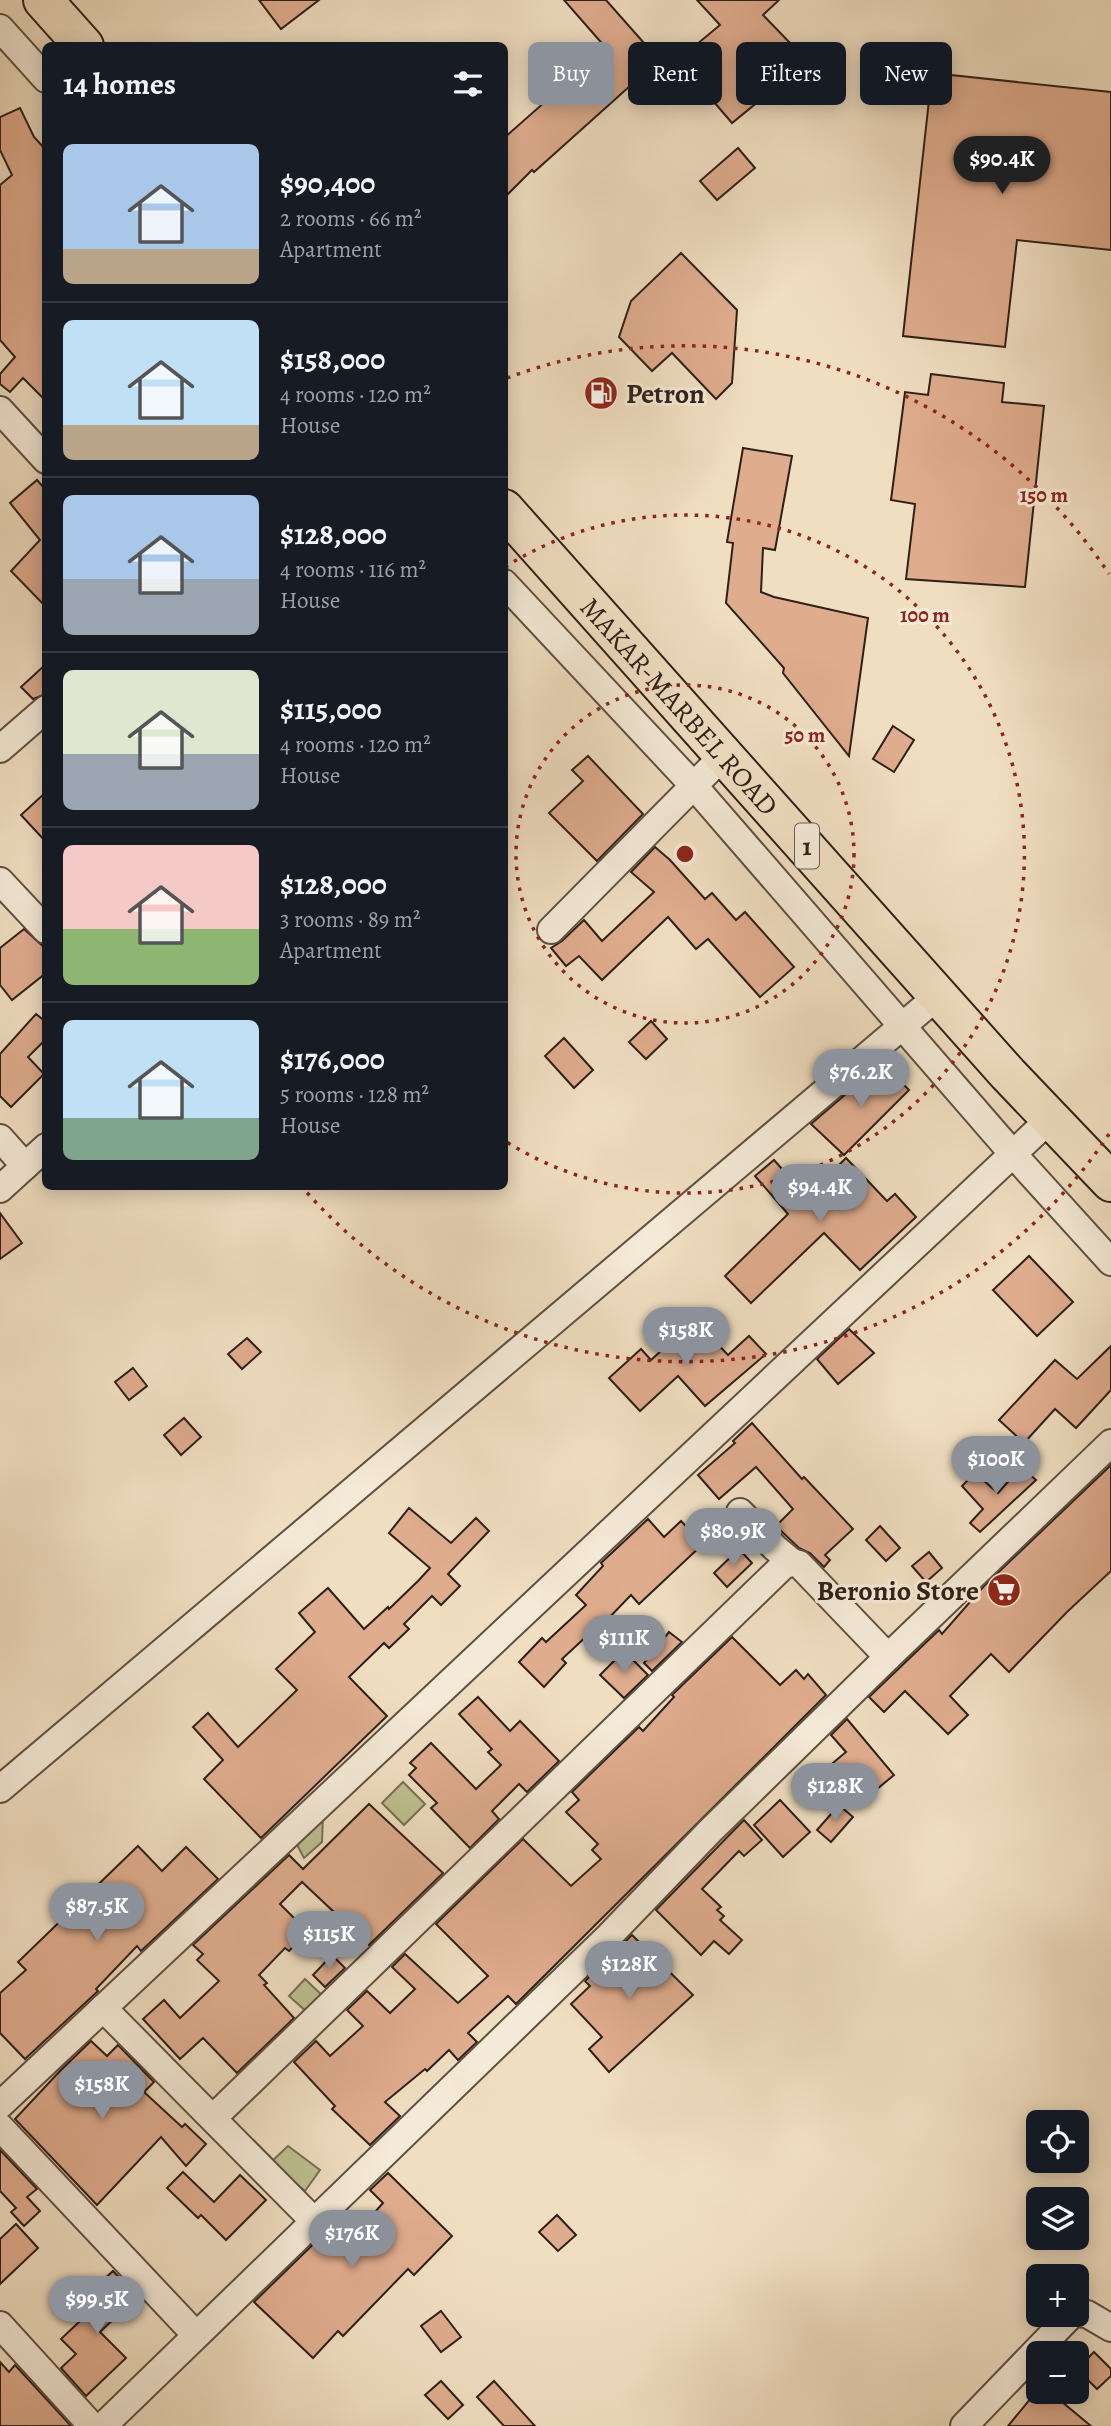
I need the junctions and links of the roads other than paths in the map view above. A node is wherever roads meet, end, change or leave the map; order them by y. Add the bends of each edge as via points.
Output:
1 (43, 0) edge
2 (0, 28) edge
3 (80, 42) edge
4 (42, 75) edge
5 (0, 410) edge
6 (42, 456) edge
7 (508, 513) edge
8 (508, 587) edge
9 (42, 712) edge
10 (5, 737) edge
11 (725, 754) junction
12 (694, 786) junction
13 (0, 881) edge
14 (42, 926) edge
15 (551, 930) dead end
16 (939, 995) junction
17 (903, 1025) junction
18 (1051, 1119) junction
19 (0, 1138) edge
20 (42, 1151) edge
21 (1013, 1154) junction
22 (25, 1166) junction
23 (1111, 1182) edge
24 (0, 1189) edge
25 (1111, 1262) edge
26 (1111, 1443) edge
27 (740, 1512) dead end
28 (792, 1562) junction
29 (888, 1657) junction
30 (0, 1789) edge
31 (103, 2008) junction
32 (0, 2105) edge
33 (213, 2118) junction
34 (0, 2127) edge
35 (313, 2220) junction
36 (1089, 2315) edge
37 (0, 2325) edge
38 (1059, 2327) edge
39 (1111, 2329) edge
40 (196, 2335) junction
41 (92, 2426) edge
42 (103, 2426) edge
43 (964, 2426) edge

1 - 3 main road
2 - 4 street
5 - 6 street
7 - 11 main road, MAKAR-MARBEL ROAD / 1
8 - 12 street
9 - 10 street
11 - 12 street
11 - 16 main road, MAKAR-MARBEL ROAD / 1
12 - 15 street
12 - 17 street
13 - 14 street
16 - 17 street
16 - 18 main road, MAKAR-MARBEL ROAD / 1
17 - 21 street
17 - 30 street
18 - 21 street
18 - 23 main road, MAKAR-MARBEL ROAD / 1
19 - 22 street
20 - 22 street
21 - 25 street
21 - 31 street
22 - 24 street
26 - 29 street
27 - 28 street
28 - 29 street via 799,1564
28 - 33 street
29 - 35 street via 609,1936
31 - 32 street
31 - 33 street
33 - 35 street
34 - 40 street
35 - 40 street
36 - 39 street
37 - 41 street
38 - 43 street
40 - 42 street

